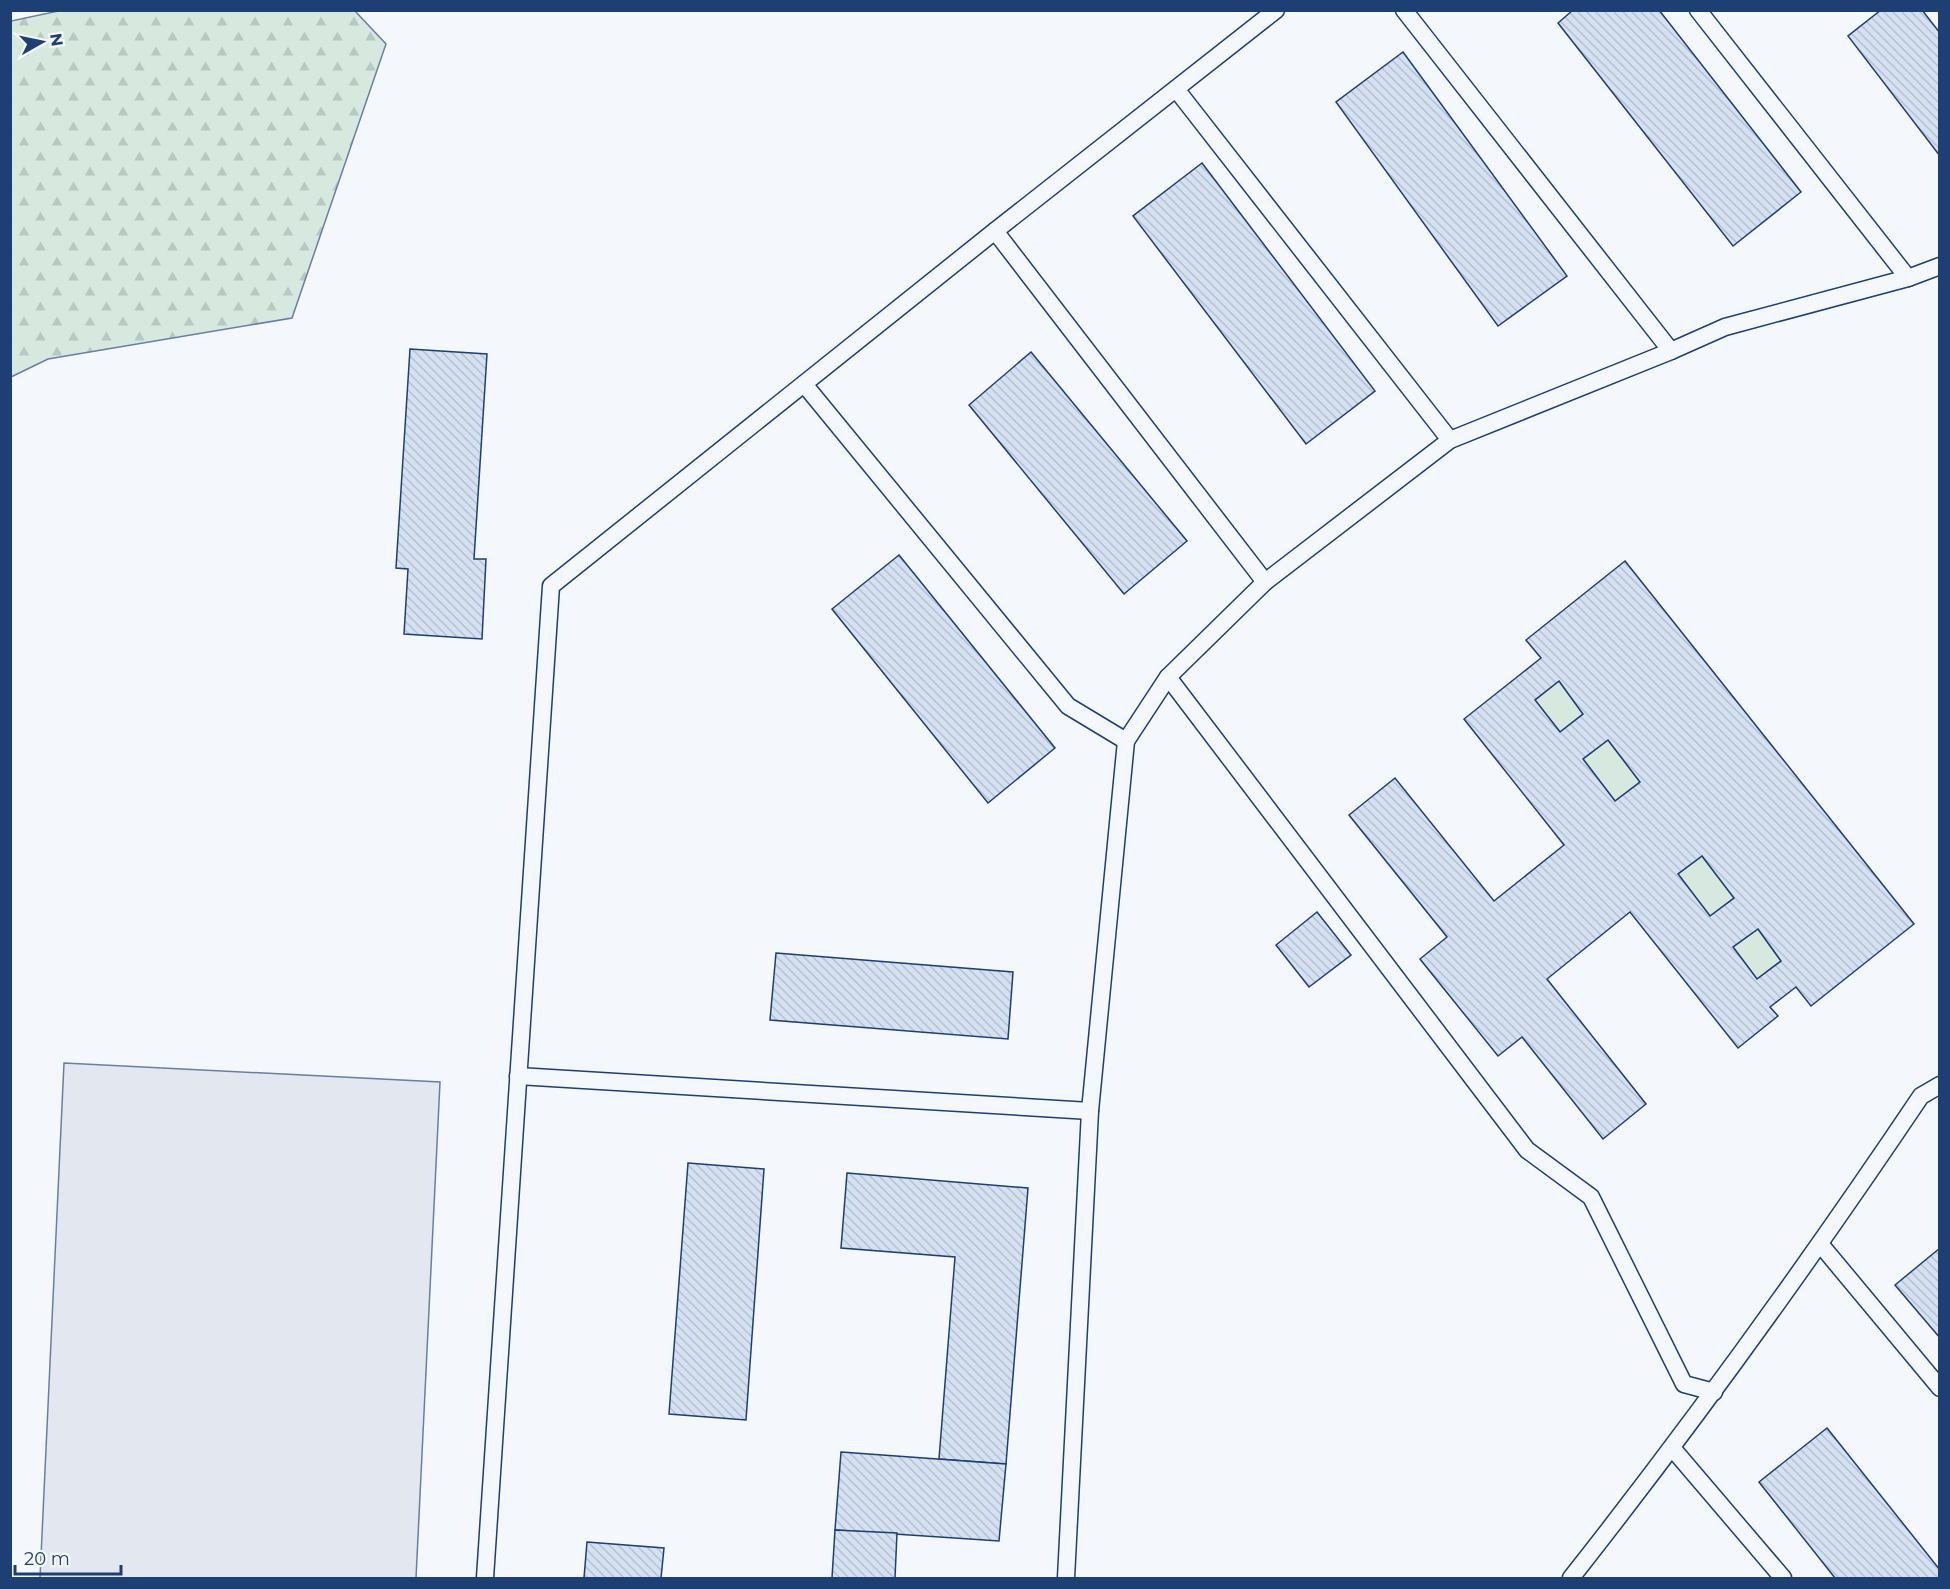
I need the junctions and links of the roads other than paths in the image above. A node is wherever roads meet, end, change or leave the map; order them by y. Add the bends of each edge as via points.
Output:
1 (1276, 10) edge
2 (1404, 10) edge
3 (1698, 10) edge
4 (1176, 89) junction
5 (995, 231) junction
6 (1940, 266) edge
7 (1908, 278) junction
8 (1671, 351) junction
9 (804, 384) junction
10 (1450, 440) junction
11 (1265, 582) junction
12 (1168, 677) junction
13 (1126, 741) junction
14 (518, 1076) junction
15 (1940, 1084) edge
16 (1090, 1111) junction
17 (1821, 1245) junction
18 (1940, 1388) edge
19 (1714, 1392) junction
20 (1673, 1449) junction
21 (485, 1578) edge
22 (1066, 1578) edge
23 (1571, 1578) edge
24 (1783, 1578) edge

1 - 4 lane
2 - 8 lane
3 - 7 lane
4 - 5 lane
4 - 10 lane
5 - 9 lane
5 - 11 lane
6 - 7 lane
7 - 8 lane via 1725,327
8 - 10 lane
9 - 13 lane via 1068,706
9 - 14 lane via 551,586
10 - 11 lane
11 - 12 lane
12 - 13 lane
12 - 19 lane via 1527,1150 1591,1197 1684,1384
13 - 16 lane
14 - 16 lane
14 - 21 lane
15 - 17 lane via 1921,1096
16 - 22 lane
17 - 18 lane
17 - 19 lane
19 - 20 lane
20 - 23 lane
20 - 24 lane

